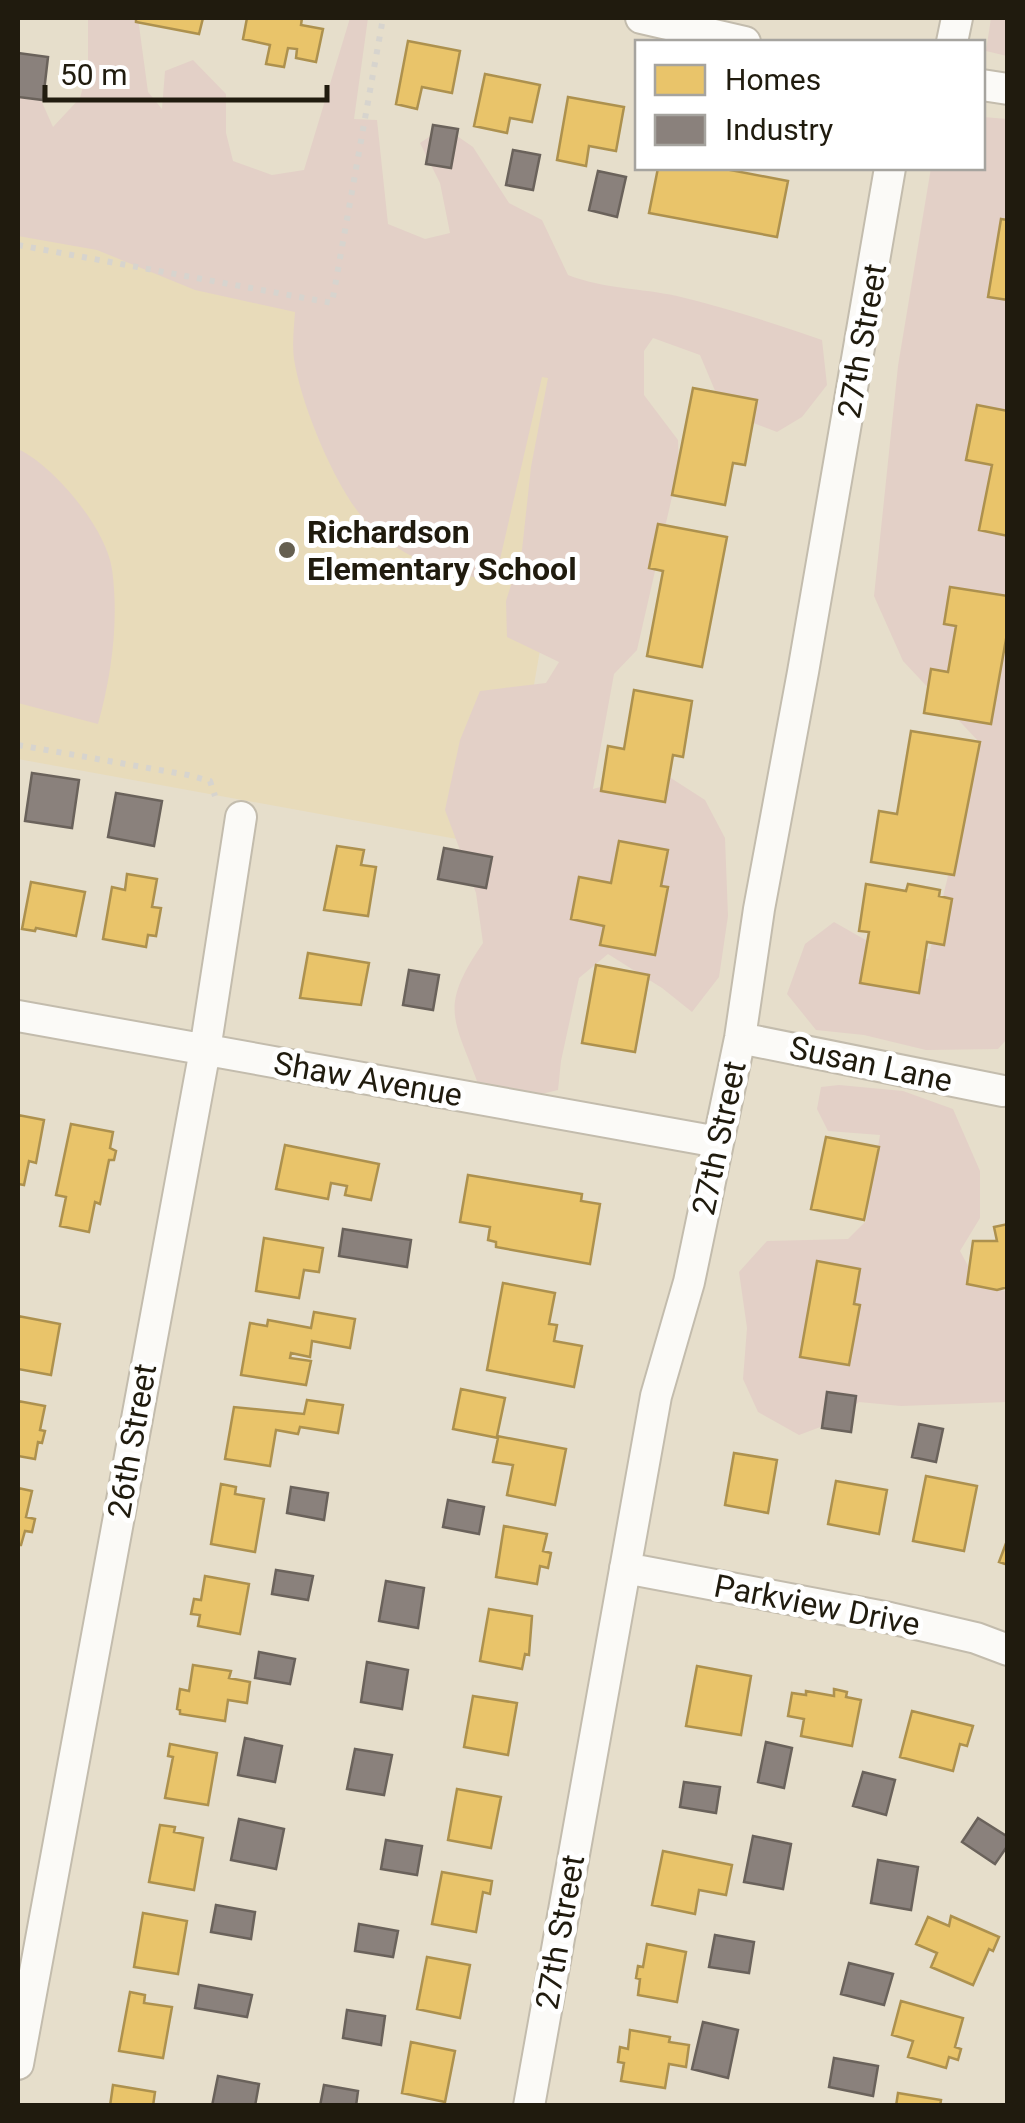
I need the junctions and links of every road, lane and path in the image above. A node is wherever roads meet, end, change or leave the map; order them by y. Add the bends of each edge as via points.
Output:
1 (383, 18) edge
2 (641, 18) edge
3 (736, 40) edge
4 (890, 170) edge
5 (18, 245) edge
6 (18, 745) edge
7 (212, 801) dead end
8 (241, 817) dead end
9 (18, 1016) edge
10 (740, 1038) junction
11 (205, 1050) junction
12 (1002, 1091) dead end
13 (718, 1142) junction
14 (625, 1568) junction
15 (1008, 1650) edge
16 (18, 2064) edge
17 (528, 2106) edge

1 - 5 path via 332,303
2 - 3 street
4 - 10 street, 27th Street
6 - 7 path via 210,781
8 - 11 street, 26th Street
9 - 11 street, Shaw Avenue
10 - 12 street, Susan Lane
10 - 13 street, 27th Street
11 - 13 street, Shaw Avenue
11 - 16 street, 26th Street
13 - 14 street, 27th Street via 689,1282 656,1396
14 - 15 street, Parkview Drive via 890,1618
14 - 17 street, 27th Street

